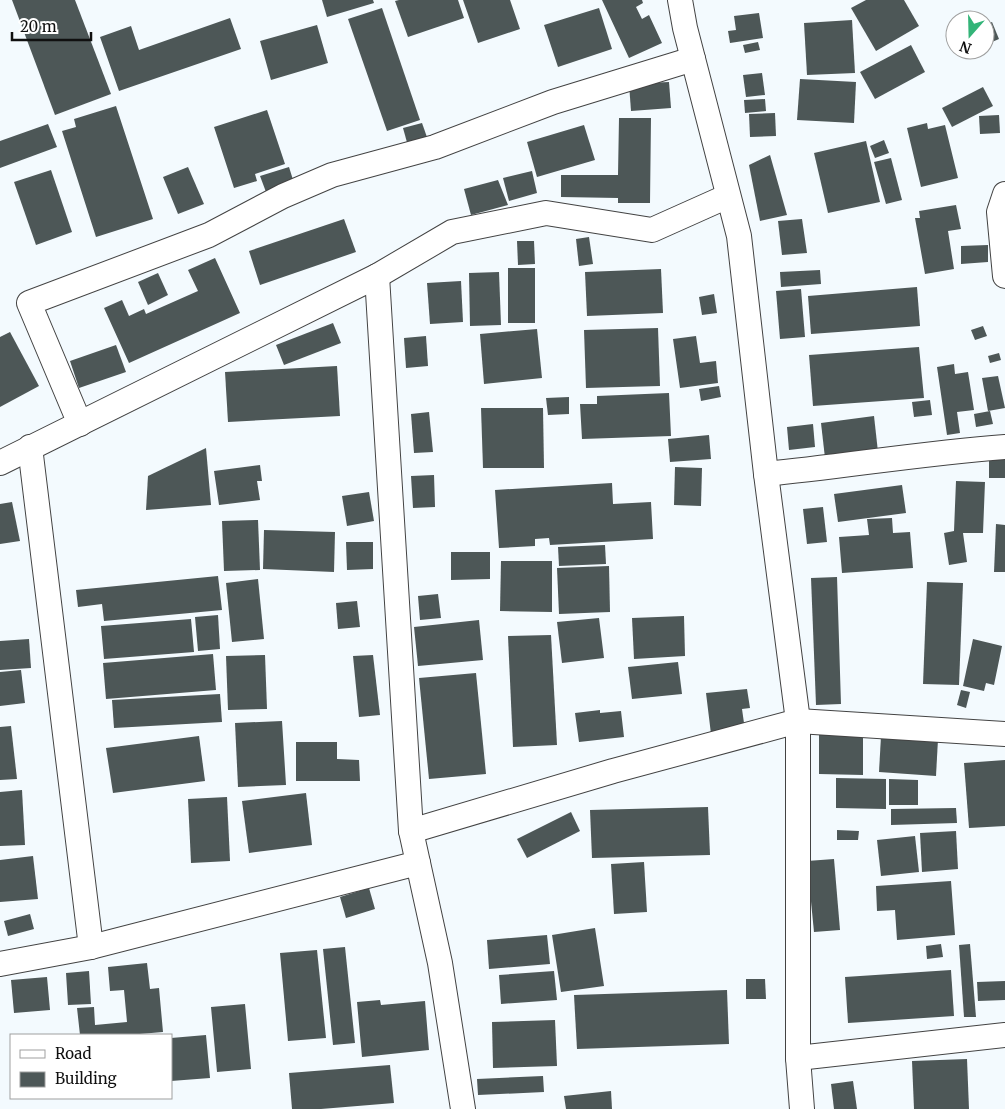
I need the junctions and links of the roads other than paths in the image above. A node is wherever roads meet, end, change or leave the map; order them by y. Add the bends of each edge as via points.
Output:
1 (680, 0) edge
2 (693, 59) junction
3 (1005, 194) edge
4 (728, 196) junction
5 (377, 276) junction
6 (1005, 276) edge
7 (80, 424) junction
8 (30, 447) junction
9 (1005, 447) edge
10 (0, 463) edge
11 (766, 474) junction
12 (798, 721) junction
13 (1005, 734) edge
14 (411, 830) junction
15 (418, 863) junction
16 (91, 947) junction
17 (0, 964) edge
18 (1005, 1035) edge
19 (798, 1058) junction
20 (464, 1109) edge
21 (802, 1109) edge

1 - 2 street
2 - 4 street
2 - 7 street via 553,102 435,147 332,174 282,196 209,235 29,303
3 - 6 street via 998,212
4 - 5 street via 652,230 546,213 452,232
4 - 11 street via 738,236
5 - 7 street
5 - 14 street
7 - 8 street
8 - 10 street
8 - 16 street
9 - 11 street via 934,452 834,468
11 - 12 street
12 - 13 street
12 - 14 street
12 - 19 street
14 - 15 street
15 - 16 street
15 - 20 street via 440,963
16 - 17 street
18 - 19 street
19 - 21 street

